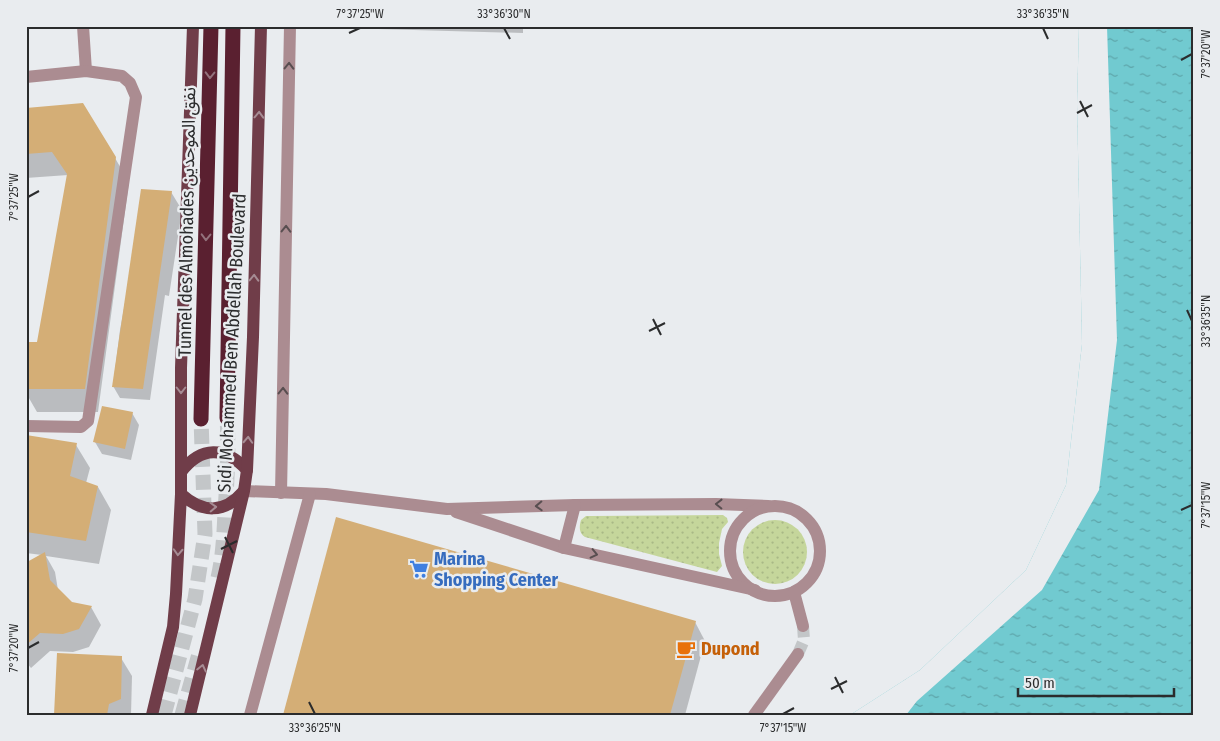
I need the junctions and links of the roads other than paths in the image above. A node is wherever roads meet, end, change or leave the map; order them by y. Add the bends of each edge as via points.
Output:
1 (83, 26) edge
2 (193, 26) edge
3 (211, 26) edge
4 (233, 26) edge
5 (262, 26) edge
6 (290, 26) edge
7 (86, 71) junction
8 (26, 77) edge
9 (227, 418) tunnel mouth
10 (201, 419) tunnel mouth
11 (26, 426) edge
12 (247, 470) junction
13 (181, 472) junction
14 (244, 491) junction
15 (282, 493) junction
16 (181, 494) junction
17 (310, 494) junction
18 (575, 504) junction
19 (768, 506) junction
20 (447, 509) junction
21 (564, 548) junction
22 (755, 590) junction
23 (794, 592) junction
24 (803, 626) tunnel mouth
25 (798, 654) tunnel mouth
26 (152, 715) edge
27 (190, 715) edge
28 (250, 715) edge
29 (754, 715) edge

1 - 7 street
2 -> 13 main road via 181,368
3 -> 10 highway, Tunnel des Almohades نفق الموحدين
4 - 9 highway
12 -> 5 main road, Sidi Mohammed Ben Abdellah Boulevard
15 -> 6 street
7 - 8 street
7 - 11 street via 122,76 130,83 136,97 88,420 81,427
12 - 13 main road via 238,460 213,452 200,454
12 - 14 main road, Sidi Mohammed Ben Abdellah Boulevard
13 - 16 main road
14 - 15 street
16 -> 14 main road via 190,502 213,509 236,500
27 -> 14 main road, Sidi Mohammed Ben Abdellah Boulevard
15 - 17 street
16 -> 26 main road via 173,626
17 - 20 street
17 - 28 street
19 -> 18 street
18 -> 20 street
18 - 21 street
19 - 22 street via 747,516 739,524 731,546 735,569 749,588
19 - 23 street via 791,508 801,514 810,522 818,538 820,555 817,566 808,581
20 - 21 street
21 -> 22 street
22 - 23 street via 771,596
23 - 24 street
25 - 29 street

